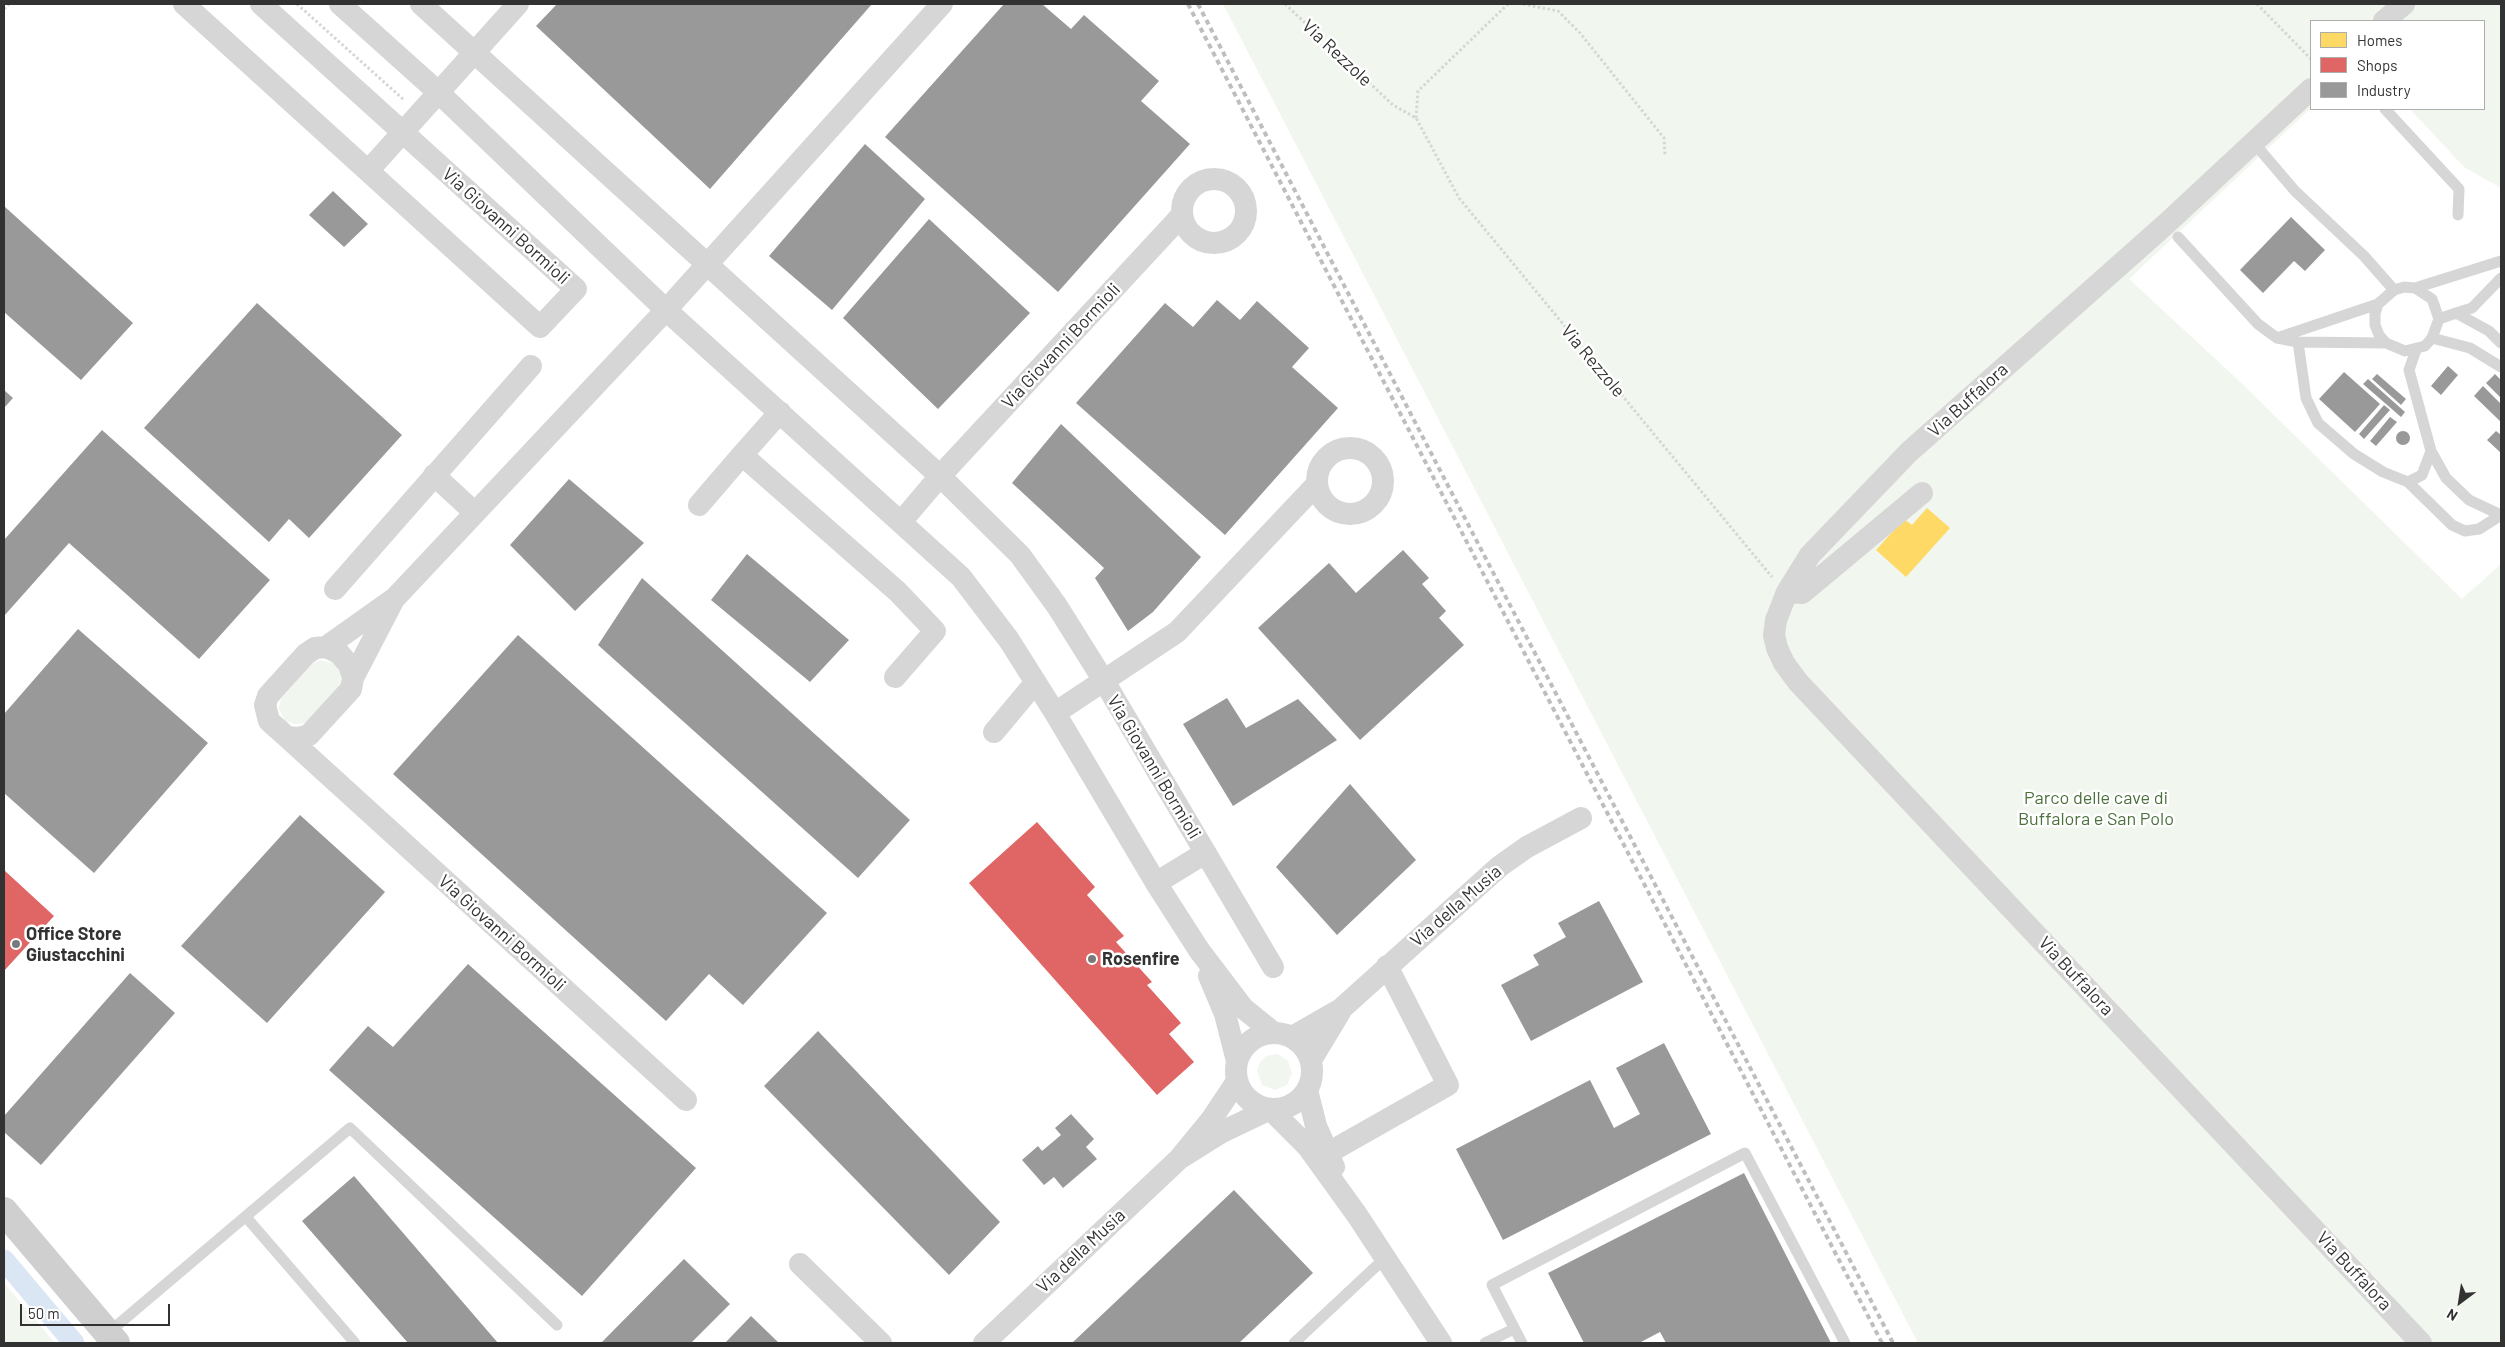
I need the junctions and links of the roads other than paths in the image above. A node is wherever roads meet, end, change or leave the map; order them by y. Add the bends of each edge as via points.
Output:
1 (184, 4) edge
2 (262, 4) edge
3 (340, 4) edge
4 (421, 4) edge
5 (518, 4) edge
6 (942, 4) edge
7 (2404, 4) edge
8 (2385, 20) edge
9 (474, 52) junction
10 (2310, 90) edge
11 (438, 92) junction
12 (2386, 110) edge
13 (402, 132) junction
14 (2254, 142) junction
15 (368, 170) junction
16 (1182, 215) dead end
17 (2458, 215) dead end
18 (2172, 230) junction
19 (2501, 262) edge
20 (706, 264) junction
21 (2480, 267) junction
22 (2501, 268) edge
23 (2501, 278) edge
24 (2415, 288) junction
25 (2394, 290) junction
26 (2378, 304) junction
27 (666, 310) junction
28 (2456, 313) junction
29 (2439, 319) junction
30 (2277, 338) junction
31 (2432, 338) junction
32 (2298, 342) junction
33 (2386, 343) junction
34 (2501, 343) edge
35 (2416, 350) junction
36 (531, 366) dead end
37 (2501, 367) edge
38 (780, 412) junction
39 (2431, 451) junction
40 (742, 455) junction
41 (434, 475) junction
42 (940, 476) junction
43 (2408, 482) junction
44 (1317, 484) dead end
45 (1922, 493) dead end
46 (699, 505) dead end
47 (474, 512) junction
48 (2501, 515) edge
49 (900, 522) junction
50 (335, 589) dead end
51 (1787, 592) junction
52 (395, 598) junction
53 (326, 647) junction
54 (895, 677) dead end
55 (353, 678) junction
56 (1104, 681) junction
57 (1035, 683) junction
58 (1055, 712) junction
59 (994, 732) dead end
60 (309, 735) junction
61 (286, 737) junction
62 (319, 765) junction
63 (1581, 818) dead end
64 (1205, 853) junction
65 (1156, 883) junction
66 (1199, 950) junction
67 (1387, 966) junction
68 (1273, 967) dead end
69 (1342, 1009) junction
70 (1283, 1035) junction
71 (1311, 1060) junction
72 (1237, 1071) junction
73 (1307, 1090) junction
74 (686, 1100) dead end
75 (1270, 1109) junction
76 (1328, 1153) junction
77 (1179, 1159) junction
78 (4, 1211) edge
79 (1357, 1215) junction
80 (246, 1217) junction
81 (1385, 1258) junction
82 (800, 1264) dead end
83 (557, 1325) dead end
84 (1514, 1328) junction
85 (112, 1338) edge
86 (354, 1343) edge
87 (881, 1343) edge
88 (984, 1343) edge
89 (1294, 1343) edge
90 (1441, 1343) edge
91 (1485, 1343) edge
92 (1522, 1343) edge
93 (1845, 1343) edge
94 (2421, 1343) edge

1 - 15 street, Via Giovanni Bormioli
2 - 13 street, Via Giovanni Bormioli
3 - 11 street
4 - 9 street, Via Giovanni Bormioli
5 - 9 street
6 - 20 street, Via Giovanni Bormioli
7 - 8 street
9 - 11 street
9 - 20 street, Via Giovanni Bormioli
10 - 14 street, Via Buffalora
11 - 13 street
11 - 27 street
12 - 17 lane via 2458,189
13 - 15 street
13 - 15 street, Via Giovanni Bormioli via 576,289 540,327
14 - 18 street, Via Buffalora
14 - 25 lane via 2295,190 2364,256
16 - 42 street, Via Giovanni Bormioli
18 - 30 lane via 2258,324
18 - 51 street, Via Buffalora via 1910,452 1810,555
19 - 21 lane
20 - 27 street, Via Giovanni Bormioli
20 - 42 street, Via Giovanni Bormioli
21 - 22 lane
21 - 24 lane
23 - 28 lane via 2472,308
24 - 25 lane
24 - 29 lane via 2432,299
25 - 26 lane
26 - 30 lane
26 - 33 lane via 2375,325
27 - 38 street
27 - 47 street, Via Giovanni Bormioli
28 - 29 lane
28 - 34 lane via 2489,331
29 - 31 lane
30 - 32 lane
31 - 35 lane
31 - 37 lane via 2470,348
32 - 33 lane
32 - 43 lane via 2306,398 2318,423 2354,454 2383,472
33 - 35 lane via 2395,349
35 - 39 lane via 2409,370
36 - 41 street
38 - 40 street
38 - 49 street
39 - 43 lane via 2422,474
39 - 48 lane via 2446,478 2468,500
40 - 46 street
40 - 54 street via 898,592 935,631
41 - 47 street
41 - 50 street
42 - 49 street, Via Giovanni Bormioli
42 - 56 street, Via Giovanni Bormioli via 1020,555
43 - 48 lane via 2452,525 2465,531 2479,529
44 - 56 street, Via Giovanni Bormioli via 1177,632
45 - 51 street via 1802,593
47 - 52 street, Via Giovanni Bormioli
49 - 57 street via 962,577 1009,640
51 - 94 street, Via Buffalora via 1774,635 1777,648 1798,682
52 - 53 street, Via Giovanni Bormioli
52 - 55 street, Via Giovanni Bormioli
53 - 55 street via 339,653 349,665
53 - 61 street, Via Giovanni Bormioli via 315,648 306,654 268,696 265,705 269,721
55 - 60 street, Via Giovanni Bormioli via 351,688
56 - 58 street, Via Giovanni Bormioli
56 - 64 street, Via Giovanni Bormioli
57 - 58 street
57 - 59 street
58 - 65 street
60 - 61 street
60 - 62 street, Via Giovanni Bormioli via 311,754
61 - 62 street, Via Giovanni Bormioli
62 - 74 street, Via Giovanni Bormioli
63 - 67 street, Via della Musia via 1527,847 1500,866
64 - 65 street, Via Giovanni Bormioli
64 - 68 street, Via Giovanni Bormioli
65 - 66 street
66 - 70 street via 1243,1008
66 - 72 street via 1224,1014
67 - 69 street, Via della Musia
67 - 76 street via 1448,1085
69 - 70 street, Via della Musia
69 - 71 street, Via della Musia
70 - 71 street via 1300,1043
70 - 72 street, Via della Musia via 1261,1035 1251,1041 1242,1050
71 - 73 street, Via della Musia via 1311,1081
72 - 75 street via 1249,1100
72 - 77 street, Via della Musia via 1211,1120
73 - 75 street, Via della Musia via 1291,1105
73 - 76 street via 1316,1126
75 - 77 street, Via della Musia via 1222,1132
75 - 79 street via 1308,1147
76 - 79 street
77 - 88 street, Via della Musia
78 - 85 main road
79 - 81 street
80 - 83 lane via 350,1128
80 - 85 lane
80 - 86 lane
81 - 89 lane
81 - 90 street
82 - 87 street
84 - 91 lane
84 - 92 lane
84 - 93 lane via 1492,1285 1746,1153

